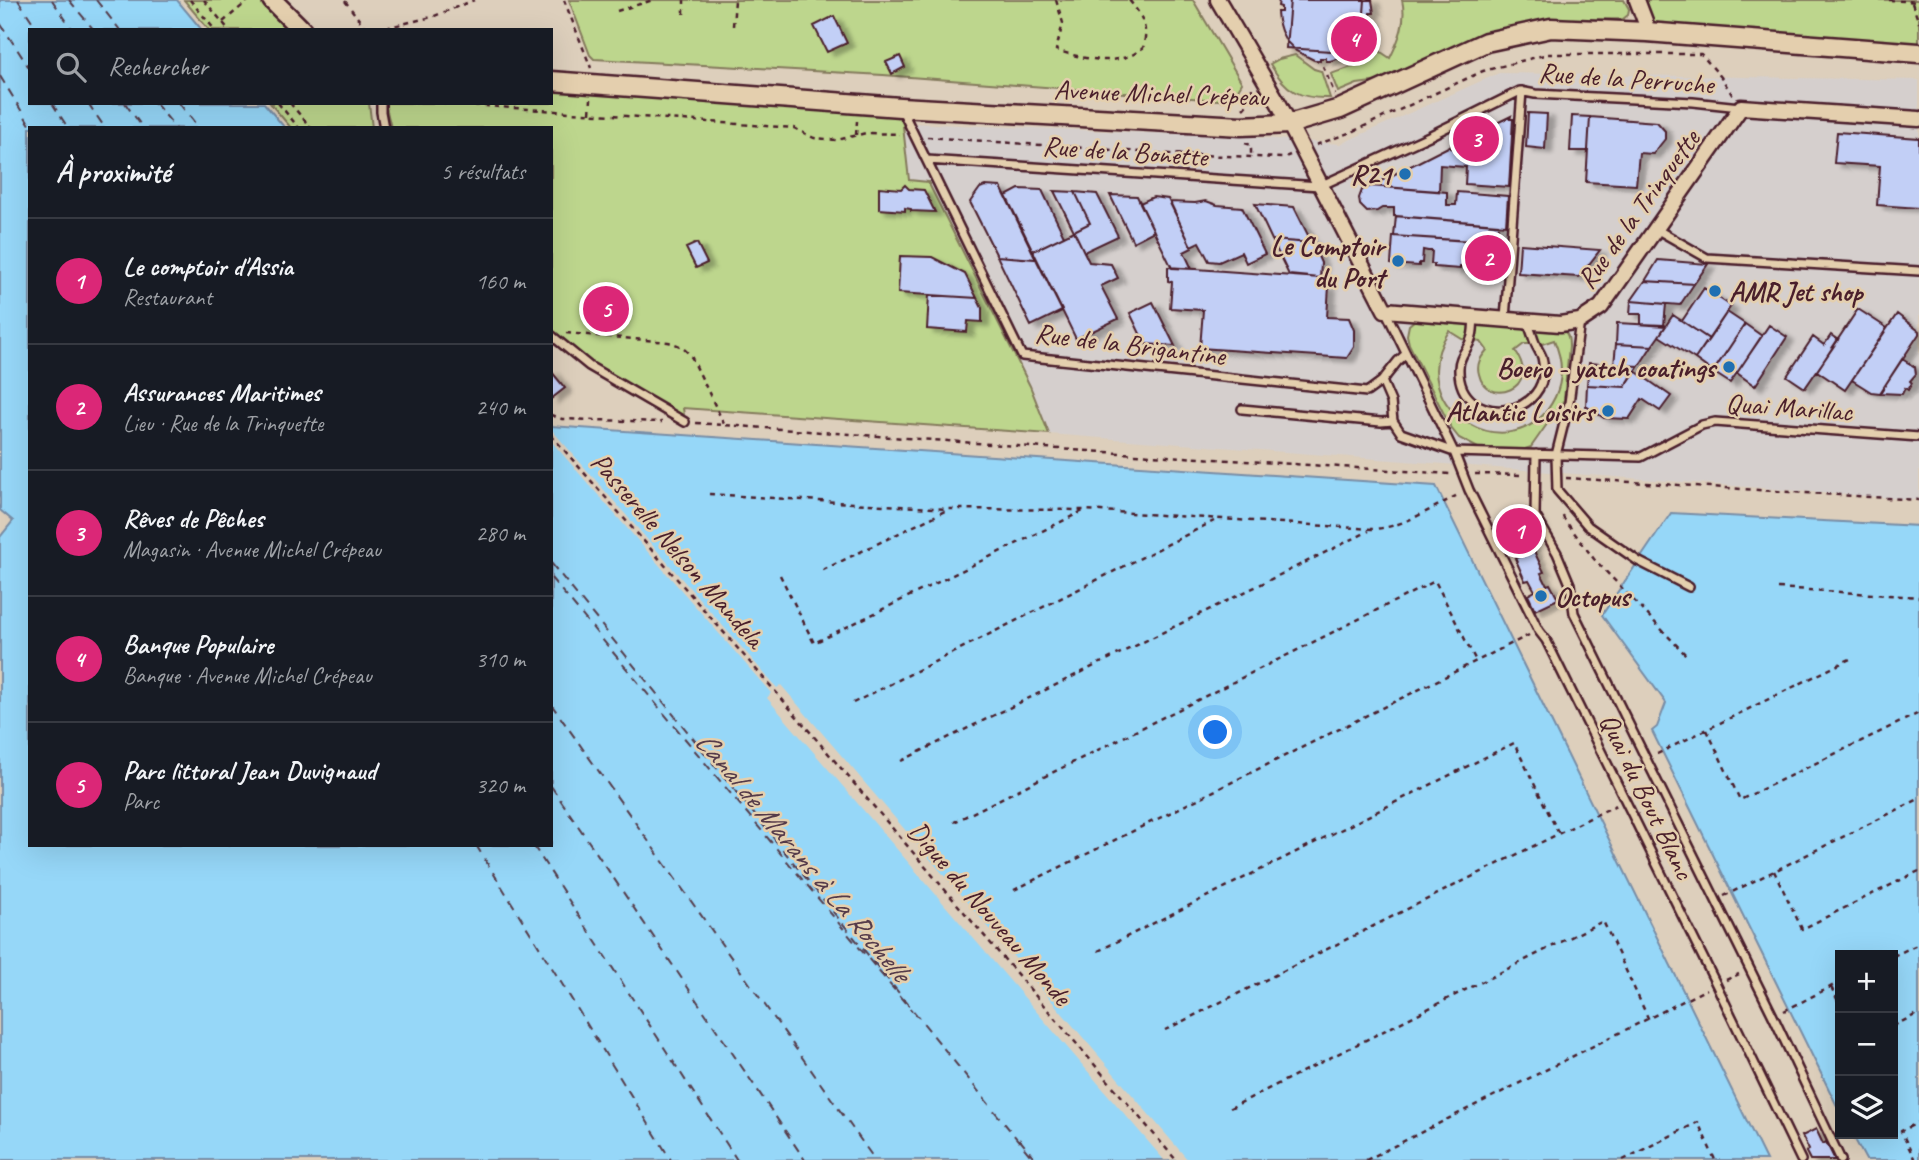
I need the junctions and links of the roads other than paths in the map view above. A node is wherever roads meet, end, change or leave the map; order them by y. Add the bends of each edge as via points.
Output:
1 (272, 0) edge
2 (1218, 0) edge
3 (1637, 0) edge
4 (300, 28) edge
5 (1647, 32) junction
6 (1919, 52) edge
7 (553, 81) edge
8 (1522, 91) junction
9 (381, 105) edge
10 (900, 107) junction
11 (1741, 107) junction
12 (1919, 119) edge
13 (1289, 124) junction
14 (384, 126) edge
15 (927, 160) junction
16 (1320, 186) junction
17 (1656, 229) junction
18 (1919, 271) edge
19 (1385, 310) junction
20 (1474, 317) junction
21 (1505, 320) junction
22 (1580, 321) junction
23 (1527, 322) junction
24 (553, 337) edge
25 (1406, 354) junction
26 (1382, 381) junction
27 (1242, 409) dead end
28 (1393, 421) junction
29 (685, 422) road end
30 (1919, 437) edge
31 (1454, 452) junction
32 (1536, 454) junction
33 (1556, 455) junction
34 (1689, 587) dead end
35 (1801, 1160) edge
36 (1841, 1160) edge

1 - 4 street
2 - 13 street
3 - 5 street
5 - 6 street, Avenue Michel Crépeau
5 - 13 street, Avenue Michel Crépeau via 1551,28 1486,42 1340,109
7 - 10 street, Avenue Michel Crépeau
8 - 11 lane, Rue de la Perruche
8 - 16 lane, Rue de la Perruche
8 - 21 lane
9 - 14 lane
10 - 13 street, Avenue Michel Crépeau via 1241,127
10 - 15 lane, Rue de la Brigantine
11 - 12 street
11 - 17 street, Rue de la Trinquette
13 - 16 street
15 - 16 lane, Rue de la Bonette
15 - 26 lane, Rue de la Brigantine via 1022,356 1367,392
16 - 19 street
17 - 18 lane via 1707,258
17 - 22 street, Rue de la Trinquette via 1601,307
19 - 20 street, Rue de la Trinquette
19 - 25 lane, Quai du Bout Blanc
20 - 21 street, Rue de la Trinquette
20 - 23 lane via 1471,340 1461,354 1461,382 1479,406 1492,410 1521,406 1540,384 1542,357
21 - 23 street, Rue de la Trinquette
22 - 23 street, Rue de la Trinquette
22 - 33 lane via 1569,403
24 - 29 lane via 589,366
25 - 26 lane
25 - 31 lane, Quai du Bout Blanc
26 - 28 lane
27 - 28 lane
28 - 31 lane, Quai Marillac via 1401,433
30 - 33 lane, Quai Marillac via 1715,422 1642,457
31 - 32 lane, Quai Marillac
31 - 35 lane, Quai du Bout Blanc
32 - 33 lane, Quai Marillac
32 - 36 lane, Quai du Bout Blanc via 1535,515 1570,584 1574,612
33 - 34 lane via 1557,490 1588,526 1638,561

